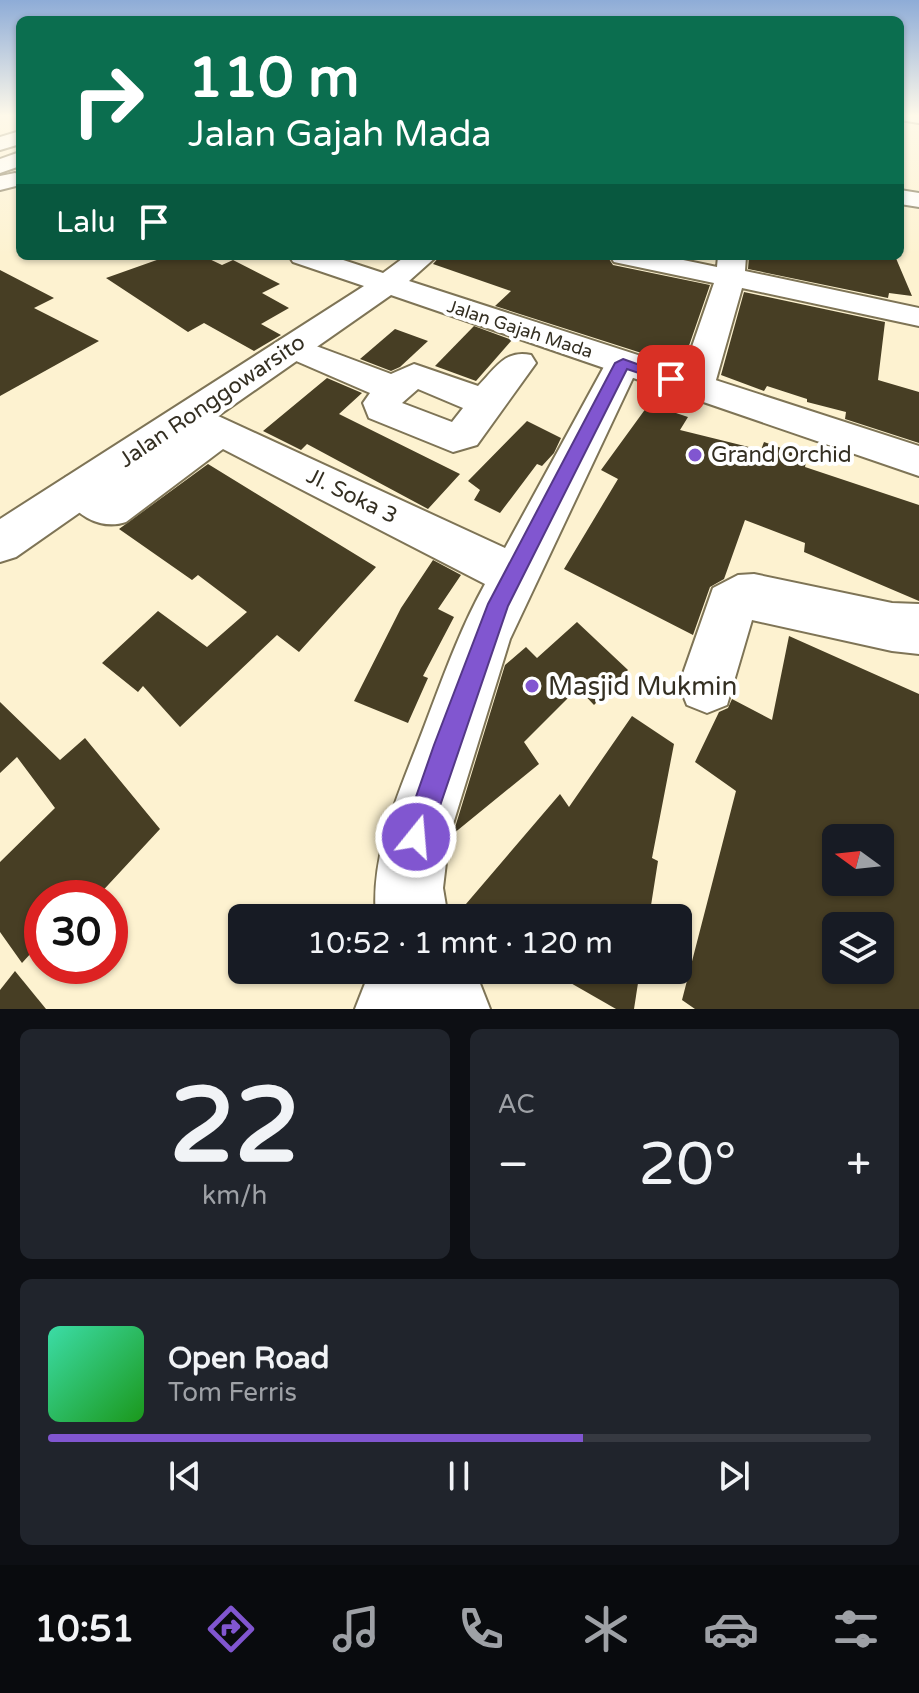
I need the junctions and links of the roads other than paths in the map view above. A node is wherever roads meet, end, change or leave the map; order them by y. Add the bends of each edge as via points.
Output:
1 (314, 260) edge
2 (418, 260) edge
3 (654, 260) edge
4 (730, 270) edge
5 (386, 285) junction
6 (919, 317) edge
7 (292, 347) junction
8 (519, 363) dead end
9 (623, 363) junction
10 (696, 387) junction
11 (197, 429) junction
12 (919, 461) edge
13 (0, 543) edge
14 (514, 575) junction
15 (919, 629) edge
16 (707, 685) dead end
17 (411, 904) edge

1 - 5 street, Jalan Gajah Mada
2 - 5 street, Jalan Ronggowarsito
3 - 4 street
4 - 6 street
4 - 10 street
5 - 7 street, Jalan Ronggowarsito
5 - 9 street, Jalan Gajah Mada
7 - 8 street via 394,389 382,409 453,438 463,435
7 - 11 street, Jalan Ronggowarsito
9 - 10 street, Jalan Gajah Mada
9 - 14 street
10 - 12 street, Jalan Gajah Mada
11 - 13 street, Jalan Ronggowarsito via 110,510 81,489
11 - 14 street, Jl. Soka 3
14 - 17 street via 485,635 416,837 409,876
15 - 16 street via 738,598 731,604

